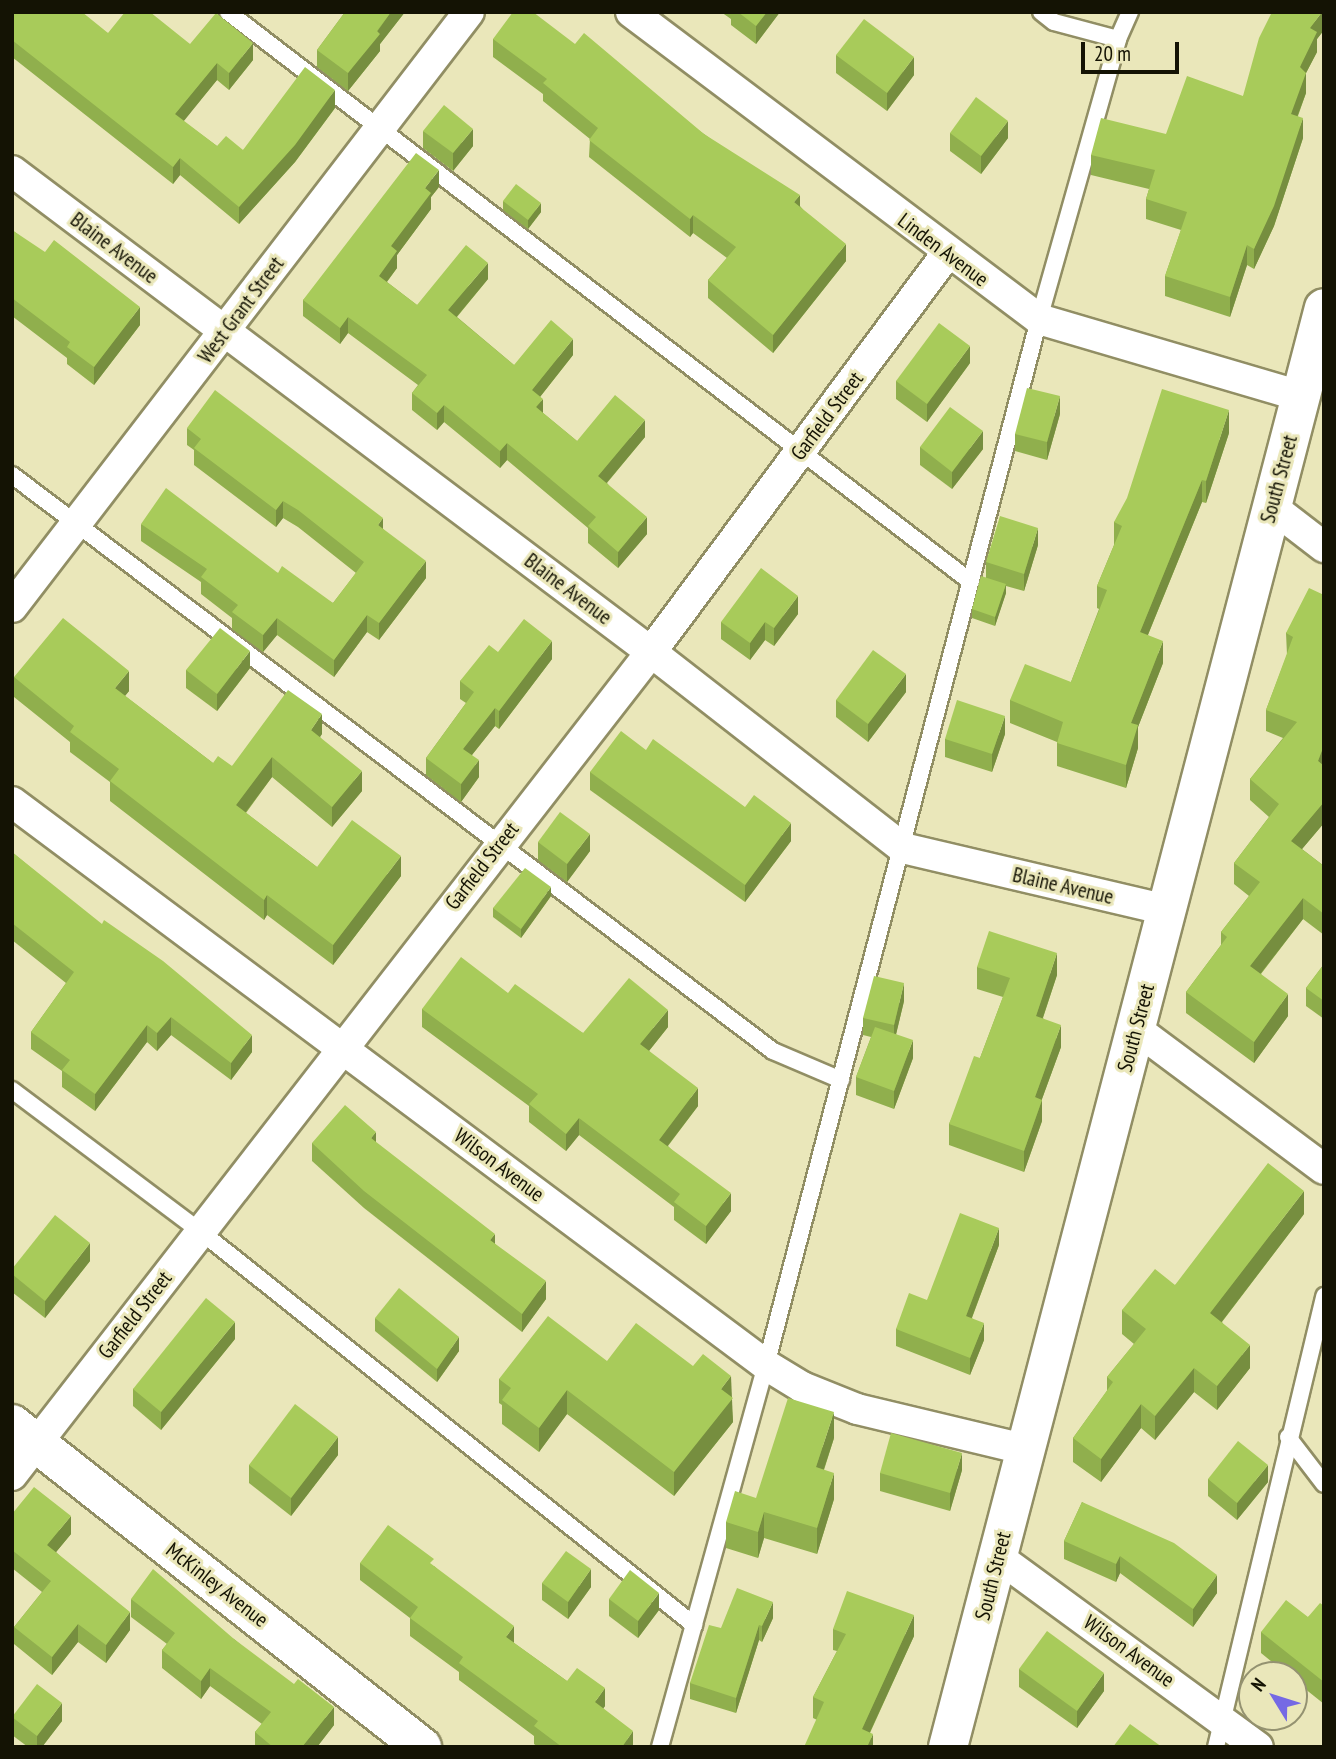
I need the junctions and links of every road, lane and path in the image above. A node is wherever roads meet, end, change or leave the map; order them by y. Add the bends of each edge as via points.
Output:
1 (228, 12) edge
2 (469, 12) edge
3 (631, 12) edge
4 (1041, 12) edge
5 (1130, 12) edge
6 (1118, 38) junction
7 (379, 129) junction
8 (12, 171) edge
9 (947, 254) junction
10 (1324, 308) edge
11 (1039, 320) junction
12 (224, 331) junction
13 (1301, 396) junction
14 (799, 454) junction
15 (12, 475) edge
16 (1272, 507) junction
17 (76, 523) junction
18 (1324, 547) edge
19 (971, 582) junction
20 (12, 607) edge
21 (651, 652) junction
22 (12, 802) edge
23 (498, 846) junction
24 (902, 848) junction
25 (1167, 910) junction
26 (1136, 1029) junction
27 (341, 1046) junction
28 (841, 1080) junction
29 (12, 1090) edge
30 (1324, 1169) edge
31 (200, 1231) junction
32 (1324, 1296) edge
33 (766, 1365) junction
34 (24, 1433) edge
35 (1288, 1437) junction
36 (1024, 1449) junction
37 (12, 1475) edge
38 (1324, 1484) edge
39 (998, 1557) junction
40 (694, 1625) junction
41 (1220, 1733) edge
42 (410, 1743) edge
43 (660, 1747) edge
44 (948, 1747) edge
45 (1258, 1747) edge

1 - 7 lane
2 - 7 street, West Grant Street
3 - 9 street, Linden Avenue
4 - 6 lane via 1054,22
5 - 6 lane
6 - 11 lane
7 - 12 street, West Grant Street
7 - 14 lane
8 - 12 street, Blaine Avenue
9 - 11 street, Linden Avenue
9 - 14 street, Garfield Street
10 - 13 street, South Street
11 - 13 street, Linden Avenue
11 - 19 lane
12 - 17 street, West Grant Street
12 - 21 street, Blaine Avenue
13 - 16 street, South Street
14 - 19 lane
14 - 21 street, Garfield Street
15 - 17 lane
16 - 18 street
16 - 25 street, South Street
17 - 20 street, West Grant Street
17 - 23 lane
19 - 24 lane
21 - 23 street, Garfield Street
21 - 24 street, Blaine Avenue
22 - 27 street, Wilson Avenue
23 - 27 street, Garfield Street
23 - 28 lane via 773,1051
24 - 25 street, Blaine Avenue
24 - 28 lane
25 - 26 street, South Street
26 - 30 street
26 - 36 street, South Street
27 - 31 street, Garfield Street
27 - 33 street, Wilson Avenue
28 - 33 lane
29 - 31 lane
31 - 34 street, Garfield Street
31 - 40 lane
32 - 35 lane
33 - 36 street, Wilson Avenue via 802,1387 857,1409
33 - 40 lane
34 - 37 street, Garfield Street
34 - 42 street, McKinley Avenue
35 - 38 lane
35 - 41 lane
36 - 39 street, South Street
39 - 41 street, Wilson Avenue
39 - 44 street, South Street
40 - 43 lane
41 - 45 street, Wilson Avenue

